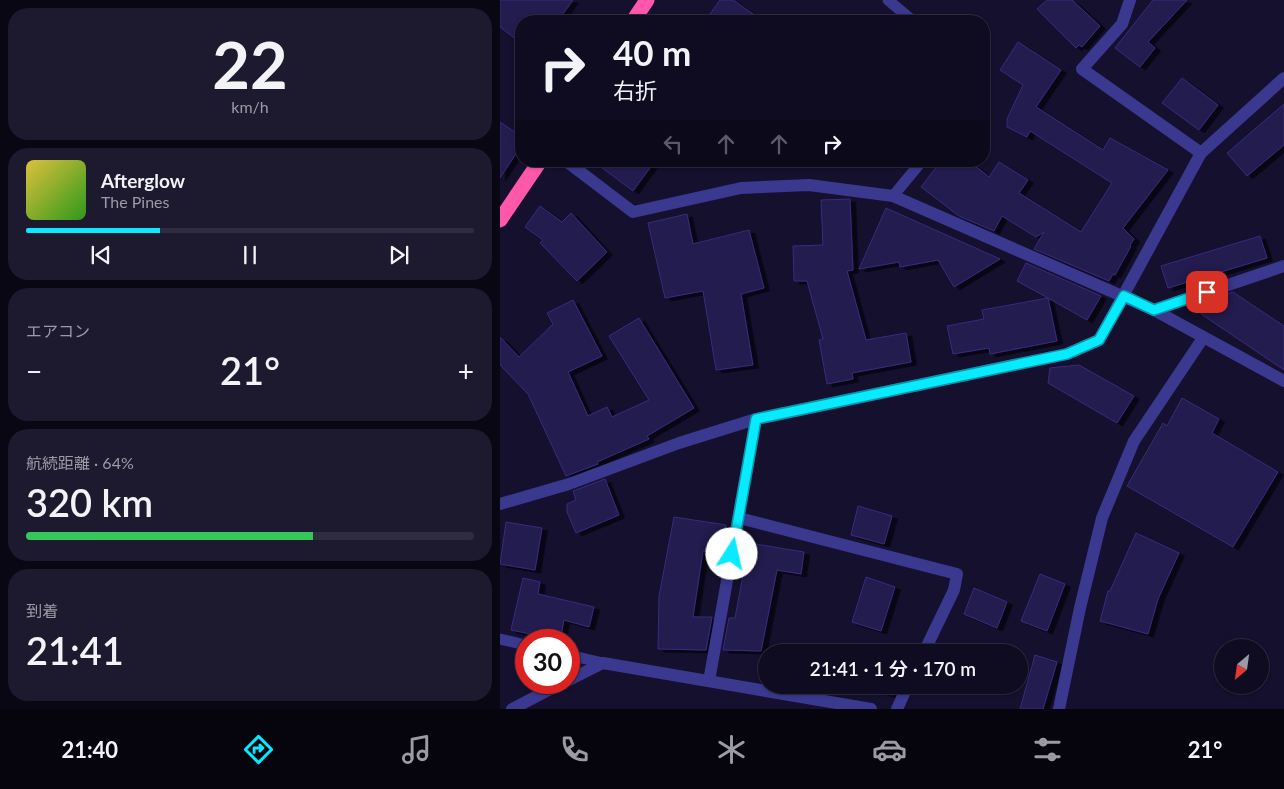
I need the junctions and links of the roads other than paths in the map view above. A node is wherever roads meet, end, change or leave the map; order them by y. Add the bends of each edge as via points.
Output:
1 (647, 0) edge
2 (888, 0) edge
3 (1130, 0) edge
4 (637, 15) edge
5 (906, 15) edge
6 (1284, 78) edge
7 (1201, 152) junction
8 (536, 167) edge
9 (574, 167) edge
10 (917, 167) edge
11 (893, 196) junction
12 (502, 212) edge
13 (1284, 266) edge
14 (1124, 296) junction
15 (1154, 310) junction
16 (1204, 338) junction
17 (1284, 381) edge
18 (756, 419) junction
19 (500, 504) edge
20 (739, 518) junction
21 (500, 639) edge
22 (515, 642) edge
23 (928, 644) edge
24 (580, 658) edge
25 (603, 663) junction
26 (580, 674) edge
27 (709, 681) junction
28 (541, 694) edge
29 (904, 694) edge
30 (512, 709) edge
31 (871, 709) edge
32 (897, 709) edge
33 (1058, 709) edge

1 - 4 highway
2 - 5 lane
3 - 7 street via 1122,24 1082,69
6 - 7 street
7 - 14 street
8 - 12 highway
9 - 11 street via 633,212 741,188 810,185
10 - 11 lane
11 - 14 street
13 - 15 street
14 - 15 street
14 - 18 street via 1099,340 1067,354
15 - 16 street
16 - 17 street
16 - 33 street via 1134,441 1102,518
18 - 19 street via 679,443 569,484
18 - 20 street
20 - 23 street via 956,574 954,590
20 - 27 street
21 - 22 lane
24 - 25 lane
25 - 26 street
25 - 27 street
27 - 31 street
28 - 30 street
29 - 32 street

